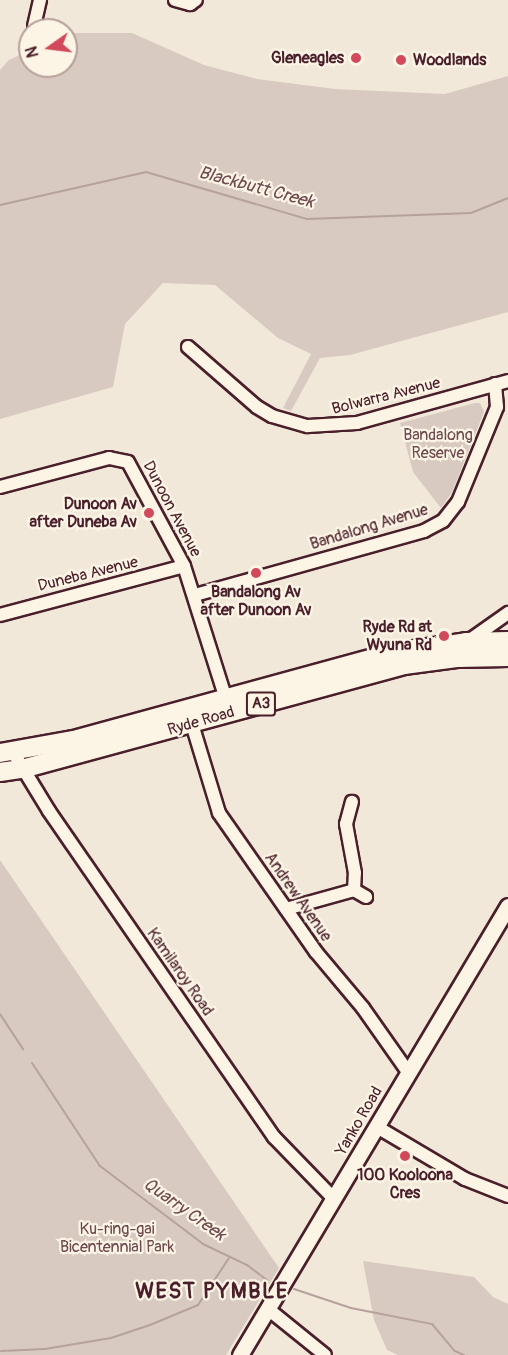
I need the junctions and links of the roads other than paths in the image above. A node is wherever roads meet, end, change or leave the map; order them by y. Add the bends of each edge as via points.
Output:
1 (40, 0) edge
2 (175, 0) edge
3 (196, 0) edge
4 (36, 18) edge
5 (188, 347) dead end
6 (508, 381) edge
7 (495, 384) junction
8 (0, 488) edge
9 (184, 566) junction
10 (195, 595) junction
11 (508, 613) edge
12 (0, 615) edge
13 (508, 619) edge
14 (466, 642) junction
15 (506, 649) edge
16 (226, 699) junction
17 (192, 724) junction
18 (7, 753) edge
19 (22, 769) junction
20 (0, 772) edge
21 (352, 802) dead end
22 (354, 890) junction
23 (366, 897) dead end
24 (508, 906) edge
25 (286, 909) junction
26 (408, 1072) junction
27 (377, 1127) junction
28 (508, 1196) edge
29 (333, 1199) junction
30 (268, 1309) junction
31 (240, 1355) edge
32 (325, 1355) edge

1 - 4 street
2 - 3 street via 190,4
5 - 7 street, Bolwarra Avenue via 257,407 272,416 308,426 357,423
6 - 7 street, Bolwarra Avenue
7 - 10 street, Bandalong Avenue via 497,406 458,502 434,527
8 - 9 street, Dunoon Avenue via 109,458 123,459 132,466
9 - 10 street, Dunoon Avenue
9 - 12 street, Duneba Avenue
10 - 16 street, Dunoon Avenue
11 - 14 street
13 - 15 street
14 - 15 highway, Ryde Road / A3
14 - 16 highway, Ryde Road / A3 via 388,654
15 - 17 highway, Ryde Road / A3 via 404,665
16 - 18 highway, Ryde Road / A3 via 74,740
17 - 19 highway, Ryde Road / A3
17 - 25 street, Andrew Avenue via 215,805
18 - 19 street, Kamilaroy Road
19 - 20 highway, Ryde Road / A3
19 - 29 street, Kamilaroy Road via 274,1137
21 - 22 street via 346,824 355,873
22 - 23 street
22 - 25 street
24 - 26 main road, Yanko Road
25 - 26 street, Andrew Avenue
26 - 27 main road, Yanko Road
27 - 28 street via 465,1179
27 - 29 main road, Yanko Road
29 - 30 main road, Yanko Road
30 - 31 main road, Yanko Road
30 - 32 street

